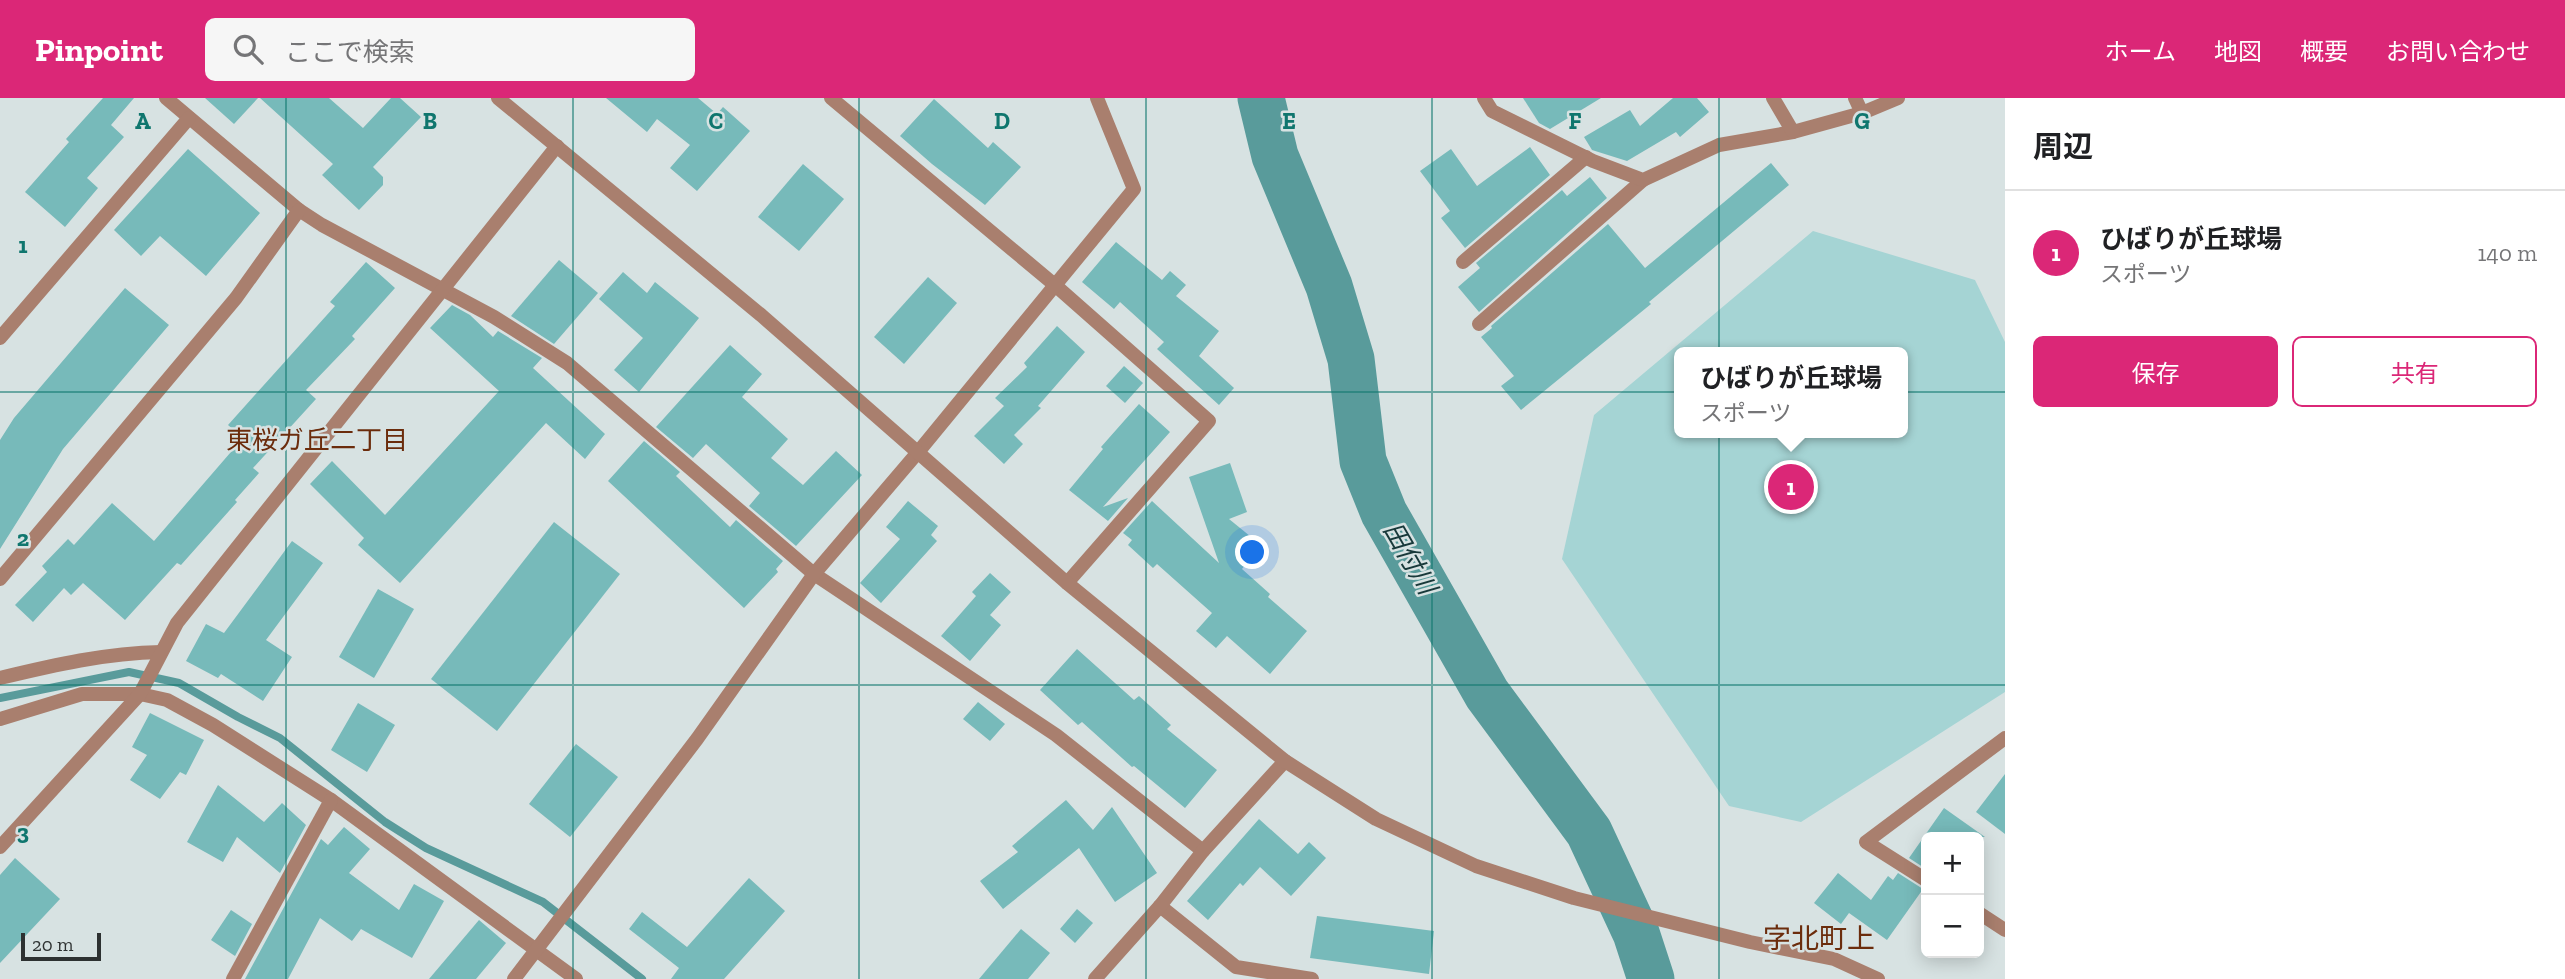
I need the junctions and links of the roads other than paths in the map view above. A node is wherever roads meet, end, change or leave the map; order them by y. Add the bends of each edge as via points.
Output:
1 (166, 98) edge
2 (498, 98) edge
3 (831, 98) edge
4 (1097, 98) edge
5 (1484, 98) edge
6 (1773, 98) edge
7 (1855, 98) edge
8 (1898, 98) edge
9 (1862, 113) junction
10 (189, 118) junction
11 (1793, 132) junction
12 (558, 146) junction
13 (1586, 157) junction
14 (1643, 180) junction
15 (299, 210) junction
16 (1463, 262) dead end
17 (1056, 286) junction
18 (445, 289) junction
19 (1479, 324) dead end
20 (0, 338) edge
21 (919, 451) junction
22 (814, 574) junction
23 (0, 579) edge
24 (1067, 583) junction
25 (161, 652) junction
26 (0, 678) edge
27 (140, 694) junction
28 (0, 719) edge
29 (2005, 738) edge
30 (1285, 761) junction
31 (331, 800) junction
32 (0, 847) edge
33 (1203, 851) junction
34 (1921, 877) edge
35 (1160, 906) junction
36 (1984, 916) edge
37 (2005, 930) edge
38 (536, 951) junction
39 (233, 979) edge
40 (514, 979) edge
41 (576, 979) edge
42 (1095, 979) edge
43 (1312, 979) edge
44 (1878, 979) edge

1 - 10 street
2 - 12 street
3 - 17 street
4 - 17 street via 1134,188
5 - 13 street via 1492,111
6 - 11 street
7 - 9 street
8 - 9 street
9 - 11 street
10 - 15 street
10 - 20 street
11 - 14 street via 1719,145
12 - 18 street
12 - 21 street
13 - 14 street
13 - 16 street
14 - 19 street
15 - 18 street
15 - 23 street via 236,298
17 - 21 street
17 - 24 street via 1209,421
18 - 22 street via 567,363
18 - 25 street via 177,623
21 - 22 street
21 - 24 street
22 - 33 street via 1056,734
22 - 38 street via 697,739
24 - 30 street
25 - 26 street via 87,659
25 - 27 street
27 - 28 street via 82,694
27 - 31 street via 167,700 212,724
27 - 32 street
29 - 34 street via 1866,842
30 - 33 street
30 - 44 street via 1376,819 1476,866 1574,898 1834,959
31 - 38 street
31 - 39 street
33 - 35 street
35 - 42 street
35 - 43 street via 1236,967
36 - 37 street
38 - 40 street
38 - 41 street

